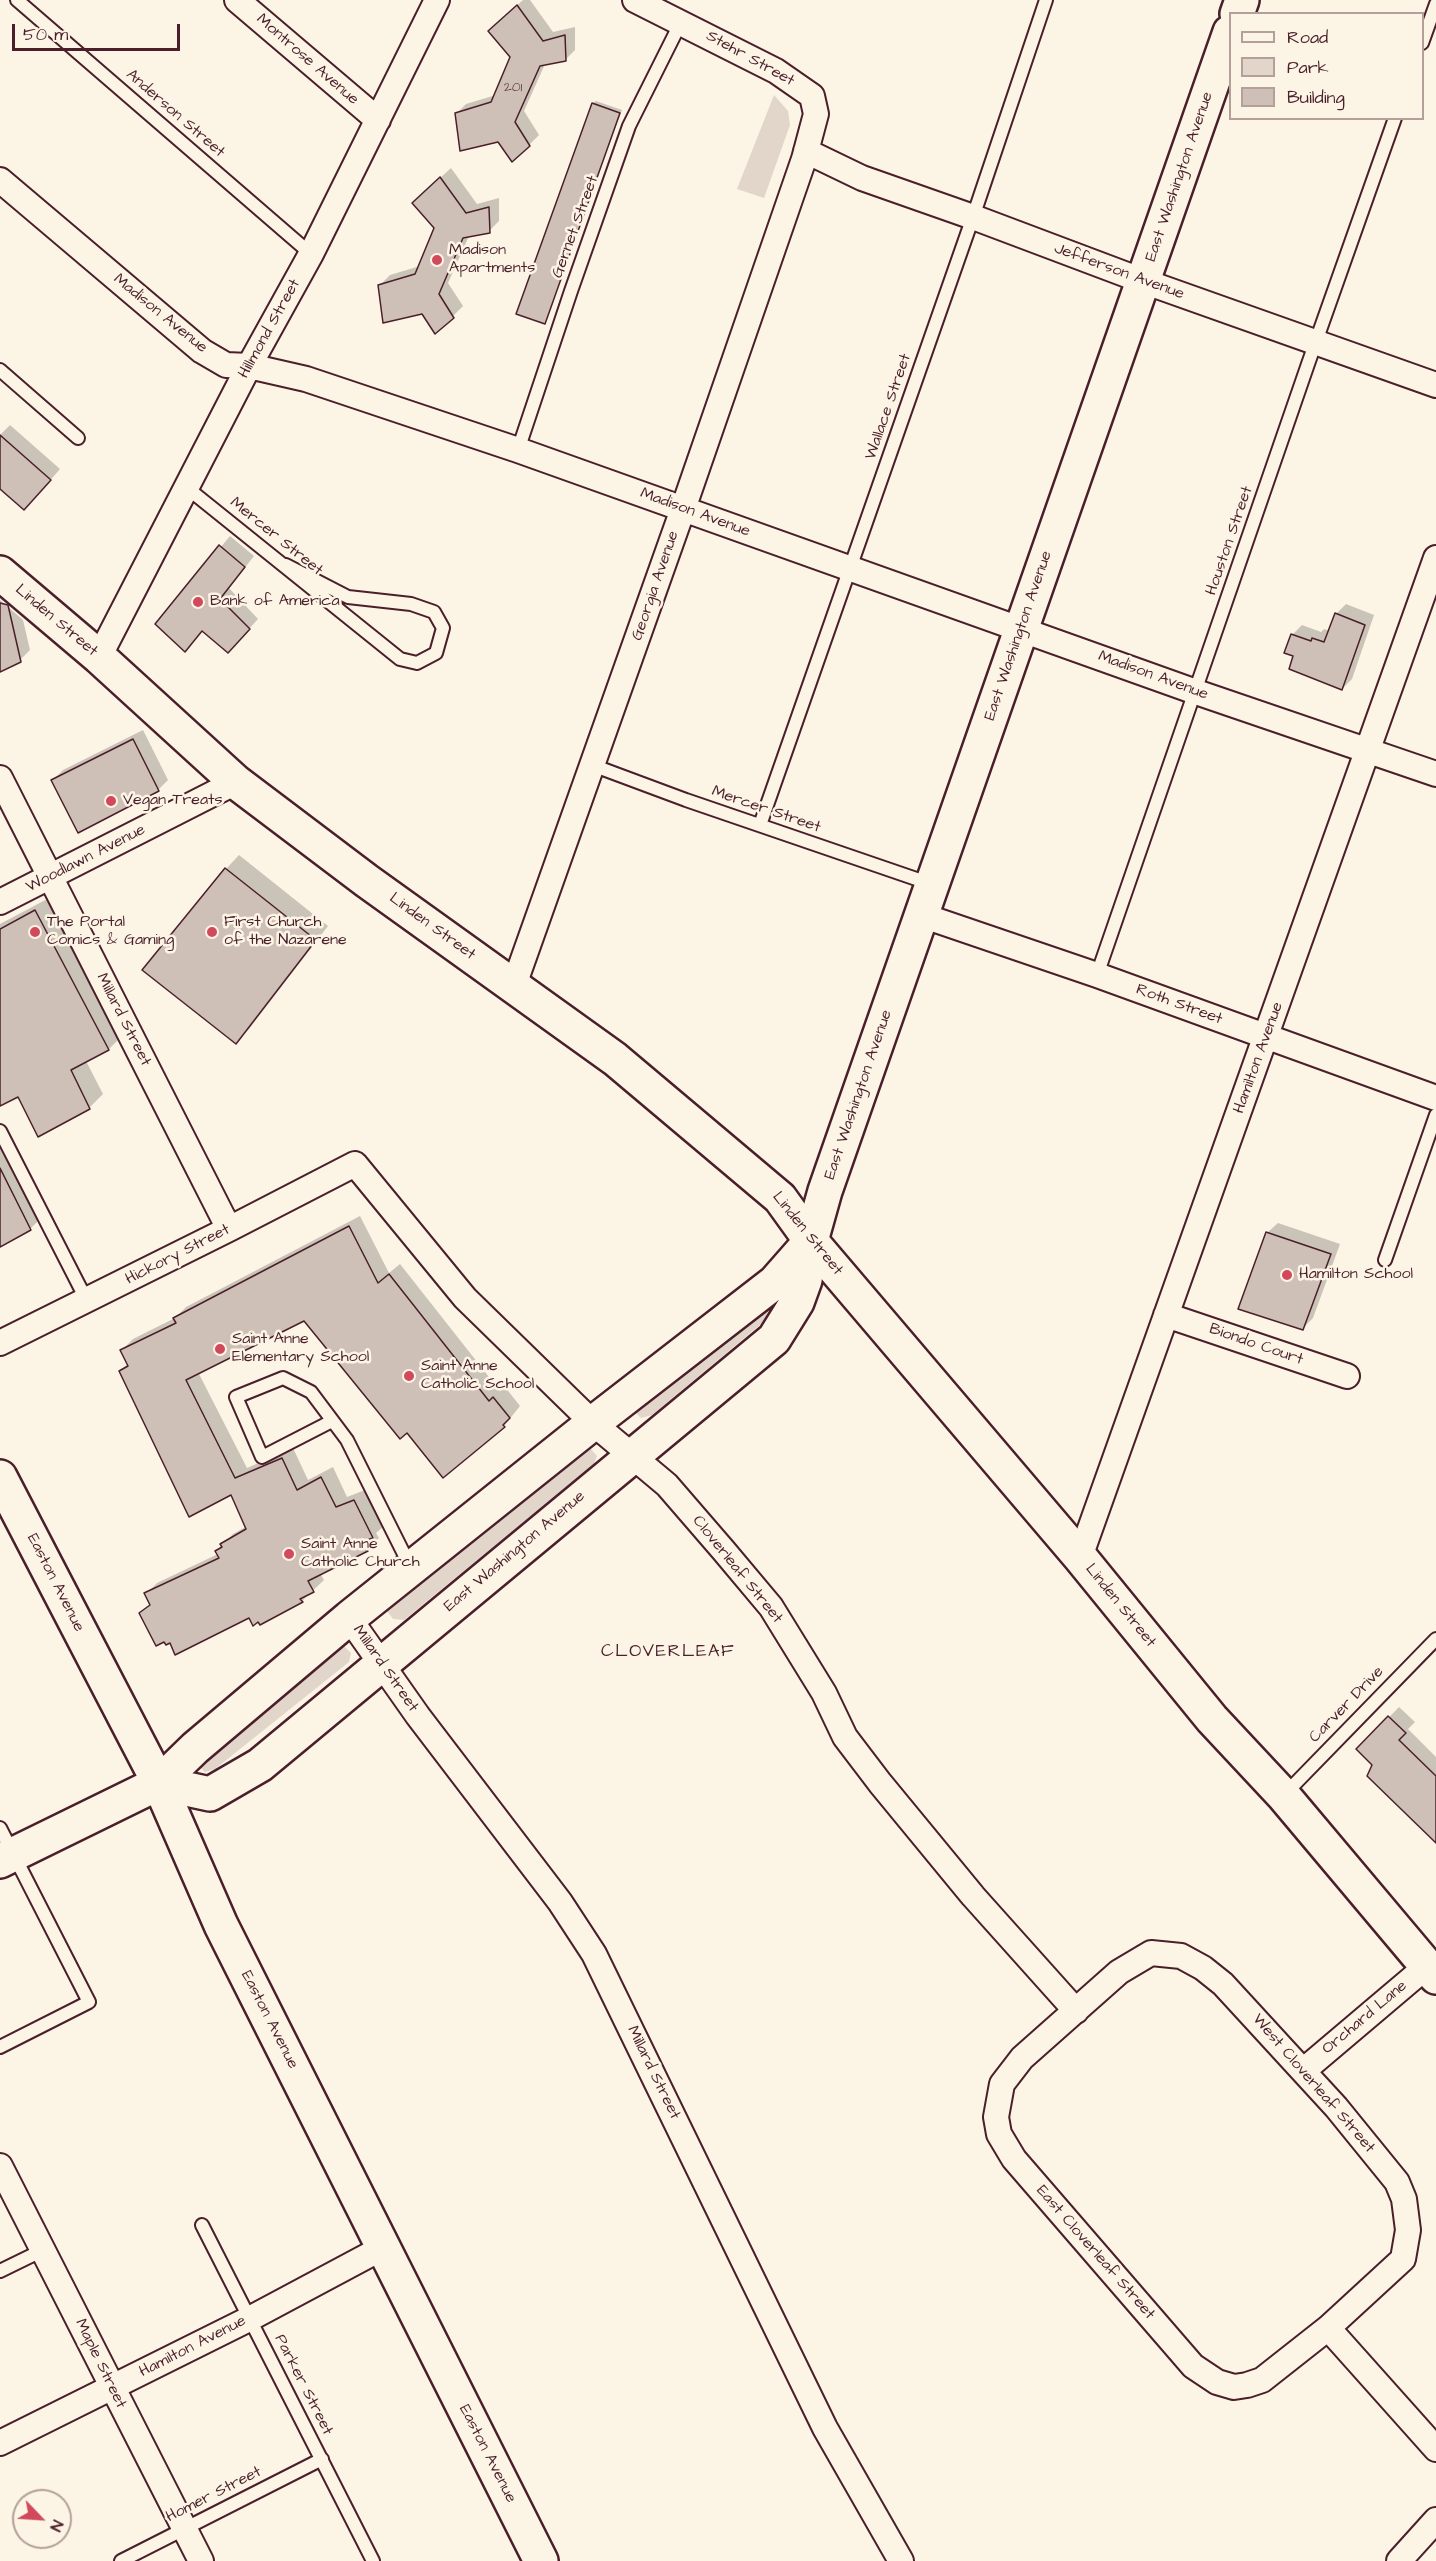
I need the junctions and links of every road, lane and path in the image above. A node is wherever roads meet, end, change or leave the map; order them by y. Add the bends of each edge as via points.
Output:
1 (17, 0) edge
2 (237, 0) edge
3 (437, 0) edge
4 (635, 0) edge
5 (1046, 0) edge
6 (1436, 4) edge
7 (681, 22) junction
8 (1229, 35) edge
9 (1424, 37) edge
10 (378, 120) junction
11 (1394, 120) edge
12 (806, 151) junction
13 (0, 180) edge
14 (973, 217) junction
15 (311, 254) junction
16 (1143, 281) junction
17 (1315, 343) junction
18 (249, 366) junction
19 (0, 370) edge
20 (1436, 385) edge
21 (78, 438) dead end
22 (518, 450) junction
23 (186, 486) junction
24 (683, 509) junction
25 (1436, 558) edge
26 (286, 565) junction
27 (850, 569) junction
28 (0, 573) edge
29 (1022, 628) junction
30 (99, 657) junction
31 (1196, 692) junction
32 (1369, 751) junction
33 (592, 765) junction
34 (1436, 774) edge
35 (0, 778) edge
36 (236, 782) junction
37 (760, 825) junction
38 (51, 878) junction
39 (931, 884) junction
40 (0, 902) edge
41 (921, 915) junction
42 (1097, 975) junction
43 (514, 985) junction
44 (1266, 1037) junction
45 (1436, 1098) edge
46 (1436, 1115) edge
47 (0, 1131) edge
48 (355, 1164) joint
49 (229, 1229) junction
50 (811, 1240) junction
51 (1385, 1260) dead end
52 (87, 1300) junction
53 (1166, 1315) junction
54 (0, 1343) edge
55 (1347, 1376) dead end
56 (332, 1421) junction
57 (593, 1423) junction
58 (630, 1456) junction
59 (0, 1477) edge
60 (1080, 1557) junction
61 (412, 1569) junction
62 (350, 1618) junction
63 (1436, 1639) edge
64 (381, 1663) junction
65 (159, 1783) junction
66 (1283, 1795) junction
67 (4, 1848) edge
68 (1432, 1972) edge
69 (1076, 2011) junction
70 (0, 2047) edge
71 (1303, 2070) junction
72 (0, 2166) edge
73 (202, 2226) dead end
74 (384, 2247) junction
75 (44, 2250) junction
76 (0, 2271) edge
77 (251, 2318) junction
78 (1328, 2328) junction
79 (112, 2389) junction
80 (0, 2443) edge
81 (1436, 2449) edge
82 (322, 2459) junction
83 (1436, 2520) edge
84 (184, 2528) junction
85 (121, 2561) edge
86 (201, 2561) edge
87 (373, 2561) edge
88 (541, 2561) edge
89 (901, 2561) edge
90 (1399, 2561) edge

1 - 15 lane, Anderson Street
2 - 10 street, Montrose Avenue
3 - 10 street, Hillmond Street
4 - 7 street, Stehr Street
5 - 14 lane, Wallace Street
6 - 9 lane
7 - 12 street, Stehr Street via 776,71 812,96 816,114
7 - 22 lane, Gernet Street via 629,126
8 - 16 main road, East Washington Avenue
10 - 15 street, Hillmond Street
11 - 17 lane, Houston Street
12 - 14 street, Jefferson Avenue via 862,178
12 - 24 street, Georgia Avenue
13 - 18 street, Madison Avenue via 202,351 226,365
14 - 16 street, Jefferson Avenue
14 - 27 lane, Wallace Street
15 - 18 street, Hillmond Street
16 - 17 street, Jefferson Avenue
16 - 29 main road, East Washington Avenue
17 - 20 street, Jefferson Avenue
17 - 31 lane, Houston Street
18 - 22 street, Madison Avenue via 306,379
18 - 23 street, Hillmond Street
19 - 21 lane
22 - 24 street, Madison Avenue
23 - 26 lane, Mercer Street
23 - 30 street, Hillmond Street
24 - 27 street, Madison Avenue
24 - 33 street, Georgia Avenue
25 - 32 street, Hamilton Avenue
26 - 26 lane, Mercer Street via 400,659 417,663 436,653 443,628 434,612 411,603 348,597
27 - 29 street, Madison Avenue
27 - 37 lane, Wallace Street
28 - 30 main road, Linden Street
29 - 31 street, Madison Avenue
29 - 39 main road, East Washington Avenue
30 - 36 main road, Linden Street
31 - 32 street, Madison Avenue
31 - 42 lane, Houston Street
32 - 34 street, Madison Avenue
32 - 44 street, Hamilton Avenue
33 - 37 lane, Mercer Street
33 - 43 street, Georgia Avenue
35 - 38 street, Millard Street
36 - 38 street, Woodlawn Avenue
36 - 43 main road, Linden Street
37 - 39 lane, Mercer Street
38 - 40 street, Woodlawn Avenue
38 - 49 street, Millard Street
39 - 41 main road, East Washington Avenue
41 - 42 street, Roth Street
41 - 50 main road, East Washington Avenue
42 - 44 street, Roth Street
43 - 50 main road, Linden Street via 615,1059 720,1146 780,1198
44 - 45 street, Roth Street
44 - 53 street, Hamilton Avenue
46 - 51 lane
47 - 52 lane
48 - 49 street, Hickory Street
48 - 57 street, Cloverleaf Street via 465,1299
49 - 52 street, Hickory Street
50 - 57 main road, East Washington Avenue via 775,1282
50 - 58 main road, East Washington Avenue via 805,1280 774,1339
50 - 60 main road, Linden Street
52 - 54 street, Hickory Street
53 - 55 street, Biondo Court
53 - 60 street, Hamilton Avenue
56 - 56 lane via 311,1392 283,1378 236,1397 262,1457
56 - 61 lane via 347,1440
57 - 58 street, Cloverleaf Street
57 - 61 main road, East Washington Avenue
58 - 64 main road, East Washington Avenue
58 - 69 street, Cloverleaf Street via 667,1485 771,1607 824,1693 845,1737 973,1896
59 - 65 main road, Easton Avenue
60 - 66 main road, Linden Street via 1212,1719
61 - 62 main road, East Washington Avenue
62 - 64 street, Millard Street
62 - 65 main road, East Washington Avenue
63 - 66 lane, Carver Drive
64 - 65 main road, East Washington Avenue via 260,1765 210,1794
64 - 89 street, Millard Street via 560,1902 594,1954 825,2428
65 - 67 main road, East Washington Avenue
65 - 74 main road, Easton Avenue via 221,1925
66 - 68 main road, Linden Street
67 - 70 lane via 89,2002
68 - 71 street, Orchard Lane
69 - 71 street, West Cloverleaf Street via 1139,1959 1151,1953 1181,1956 1223,1984
69 - 78 street, East Cloverleaf Street via 1022,2058 1002,2085 996,2117 999,2133 1014,2159 1193,2366 1217,2382 1234,2386 1262,2380
71 - 78 street, West Cloverleaf Street via 1397,2182 1407,2216 1403,2259
72 - 75 street, Maple Street
73 - 77 lane, Parker Street
74 - 77 street, Hamilton Avenue
74 - 88 main road, Easton Avenue
75 - 76 lane
75 - 79 street, Maple Street
77 - 79 street, Hamilton Avenue
77 - 82 lane, Parker Street
78 - 81 street
79 - 80 street, Hamilton Avenue
79 - 84 street, Maple Street
82 - 84 lane, Homer Street
82 - 87 lane, Parker Street
83 - 90 street
84 - 85 lane, Homer Street
84 - 86 street, Maple Street

